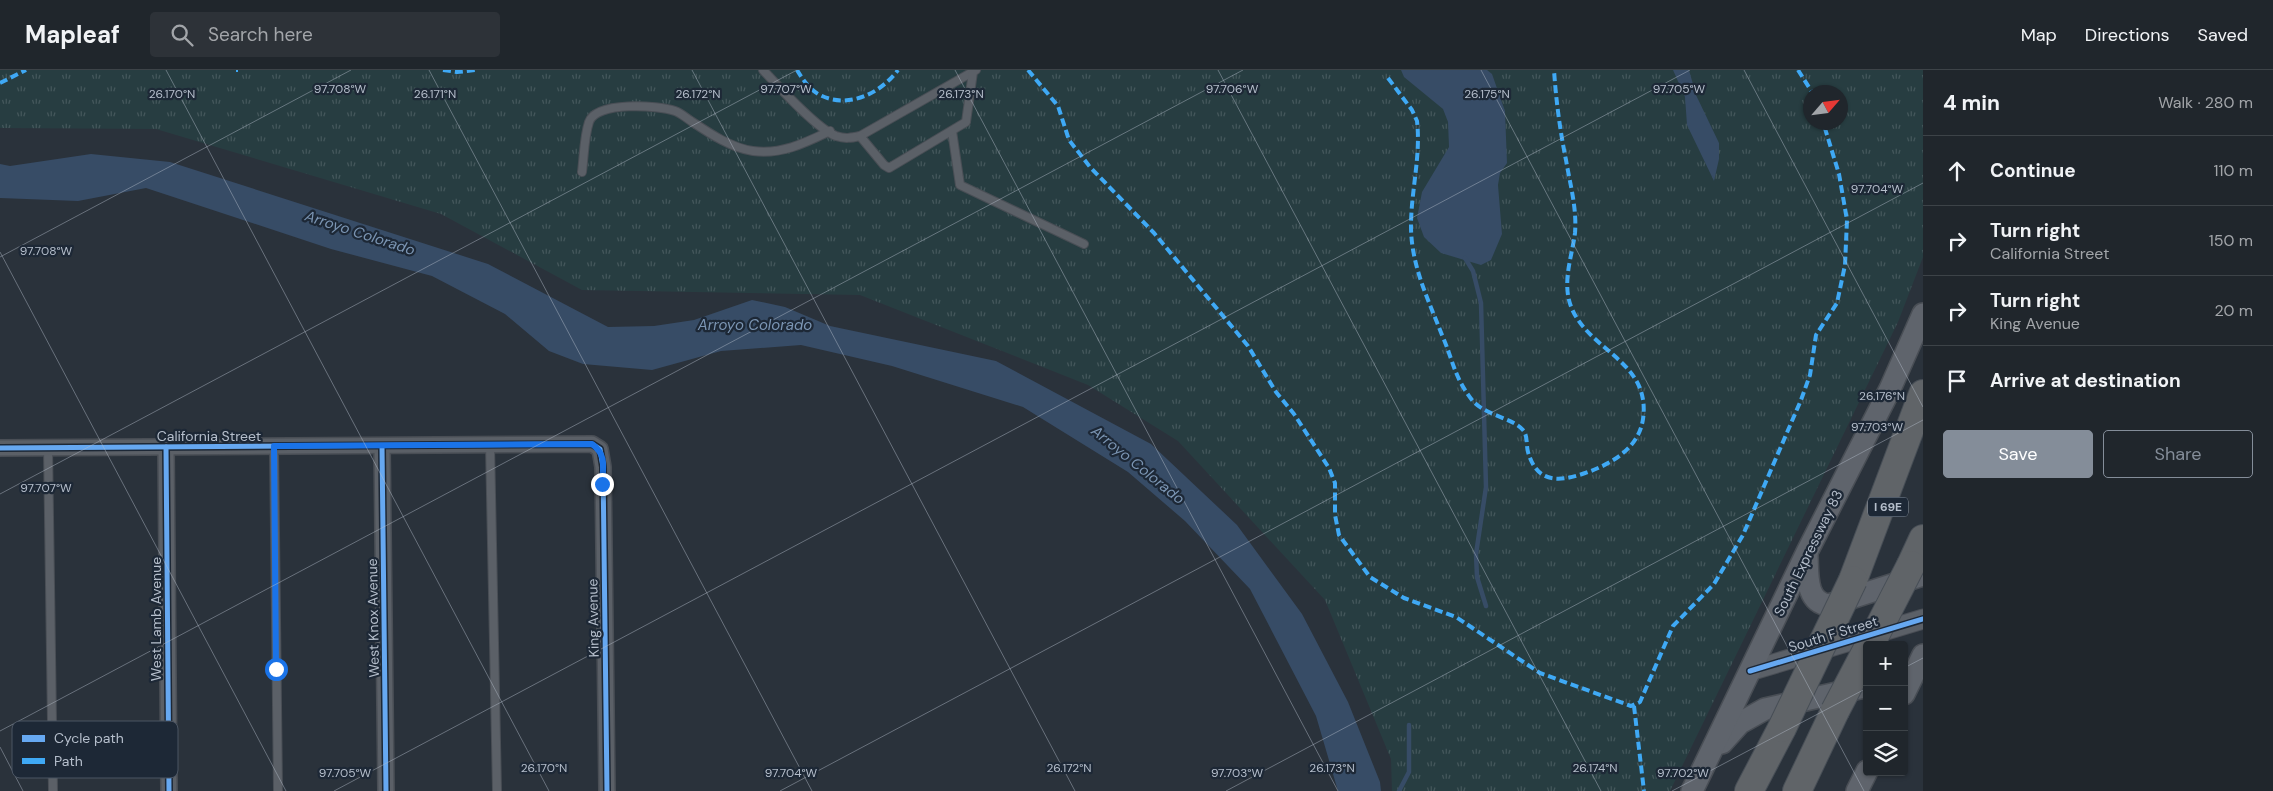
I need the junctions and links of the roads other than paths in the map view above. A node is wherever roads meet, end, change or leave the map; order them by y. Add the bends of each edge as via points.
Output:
1 (763, 70) edge
2 (974, 71) edge
3 (952, 131) junction
4 (830, 132) junction
5 (860, 136) junction
6 (582, 172) dead end
7 (1084, 244) dead end
8 (1923, 314) edge
9 (1923, 394) edge
10 (1923, 433) edge
11 (490, 445) junction
12 (274, 446) junction
13 (382, 446) junction
14 (166, 447) junction
15 (597, 447) joint
16 (0, 448) edge
17 (48, 448) junction
18 (1923, 539) edge
19 (1807, 552) junction
20 (1917, 570) edge
21 (1853, 580) junction
22 (1923, 619) edge
23 (1873, 641) edge
24 (1863, 658) edge
25 (1922, 662) edge
26 (1750, 671) junction
27 (1863, 687) edge
28 (1908, 687) edge
29 (52, 721) edge
30 (168, 721) edge
31 (1707, 760) junction
32 (53, 778) edge
33 (169, 778) edge
34 (53, 791) edge
35 (169, 791) edge
36 (278, 791) edge
37 (386, 791) edge
38 (498, 791) edge
39 (607, 791) edge
40 (1692, 791) edge
41 (1749, 791) edge
42 (1797, 791) edge

1 - 4 lane
2 - 3 lane via 966,122
2 - 5 lane
3 - 5 lane via 889,168
3 - 7 lane via 960,185
4 - 5 lane via 847,138
4 - 6 lane via 785,150 753,151 737,147 676,111 628,106 607,109 589,121
8 - 19 main road, South Expressway 83 via 1890,389
9 - 21 highway
10 - 21 highway, I 69E
11 - 13 street, California Street
11 - 15 street, California Street via 592,444
11 - 38 lane
12 - 13 street, California Street
12 - 14 street, California Street
12 - 36 lane
13 - 37 street, West Knox Avenue
14 - 17 street, California Street
14 - 30 street, West Lamb Avenue
15 - 39 street, King Avenue via 603,457
16 - 17 street, California Street
17 - 29 lane
18 - 20 highway
19 - 20 main road via 1811,591 1814,598 1829,605
19 - 26 main road, South Expressway 83
20 - 23 highway, bridge
21 - 41 highway, I 69E, bridge
22 - 26 street, South F Street
24 - 42 highway, bridge
25 - 28 main road
26 - 31 main road, South Expressway 83
27 - 31 main road via 1765,709 1740,724
31 - 40 main road, South Expressway 83
32 - 34 lane
33 - 35 street, West Lamb Avenue

